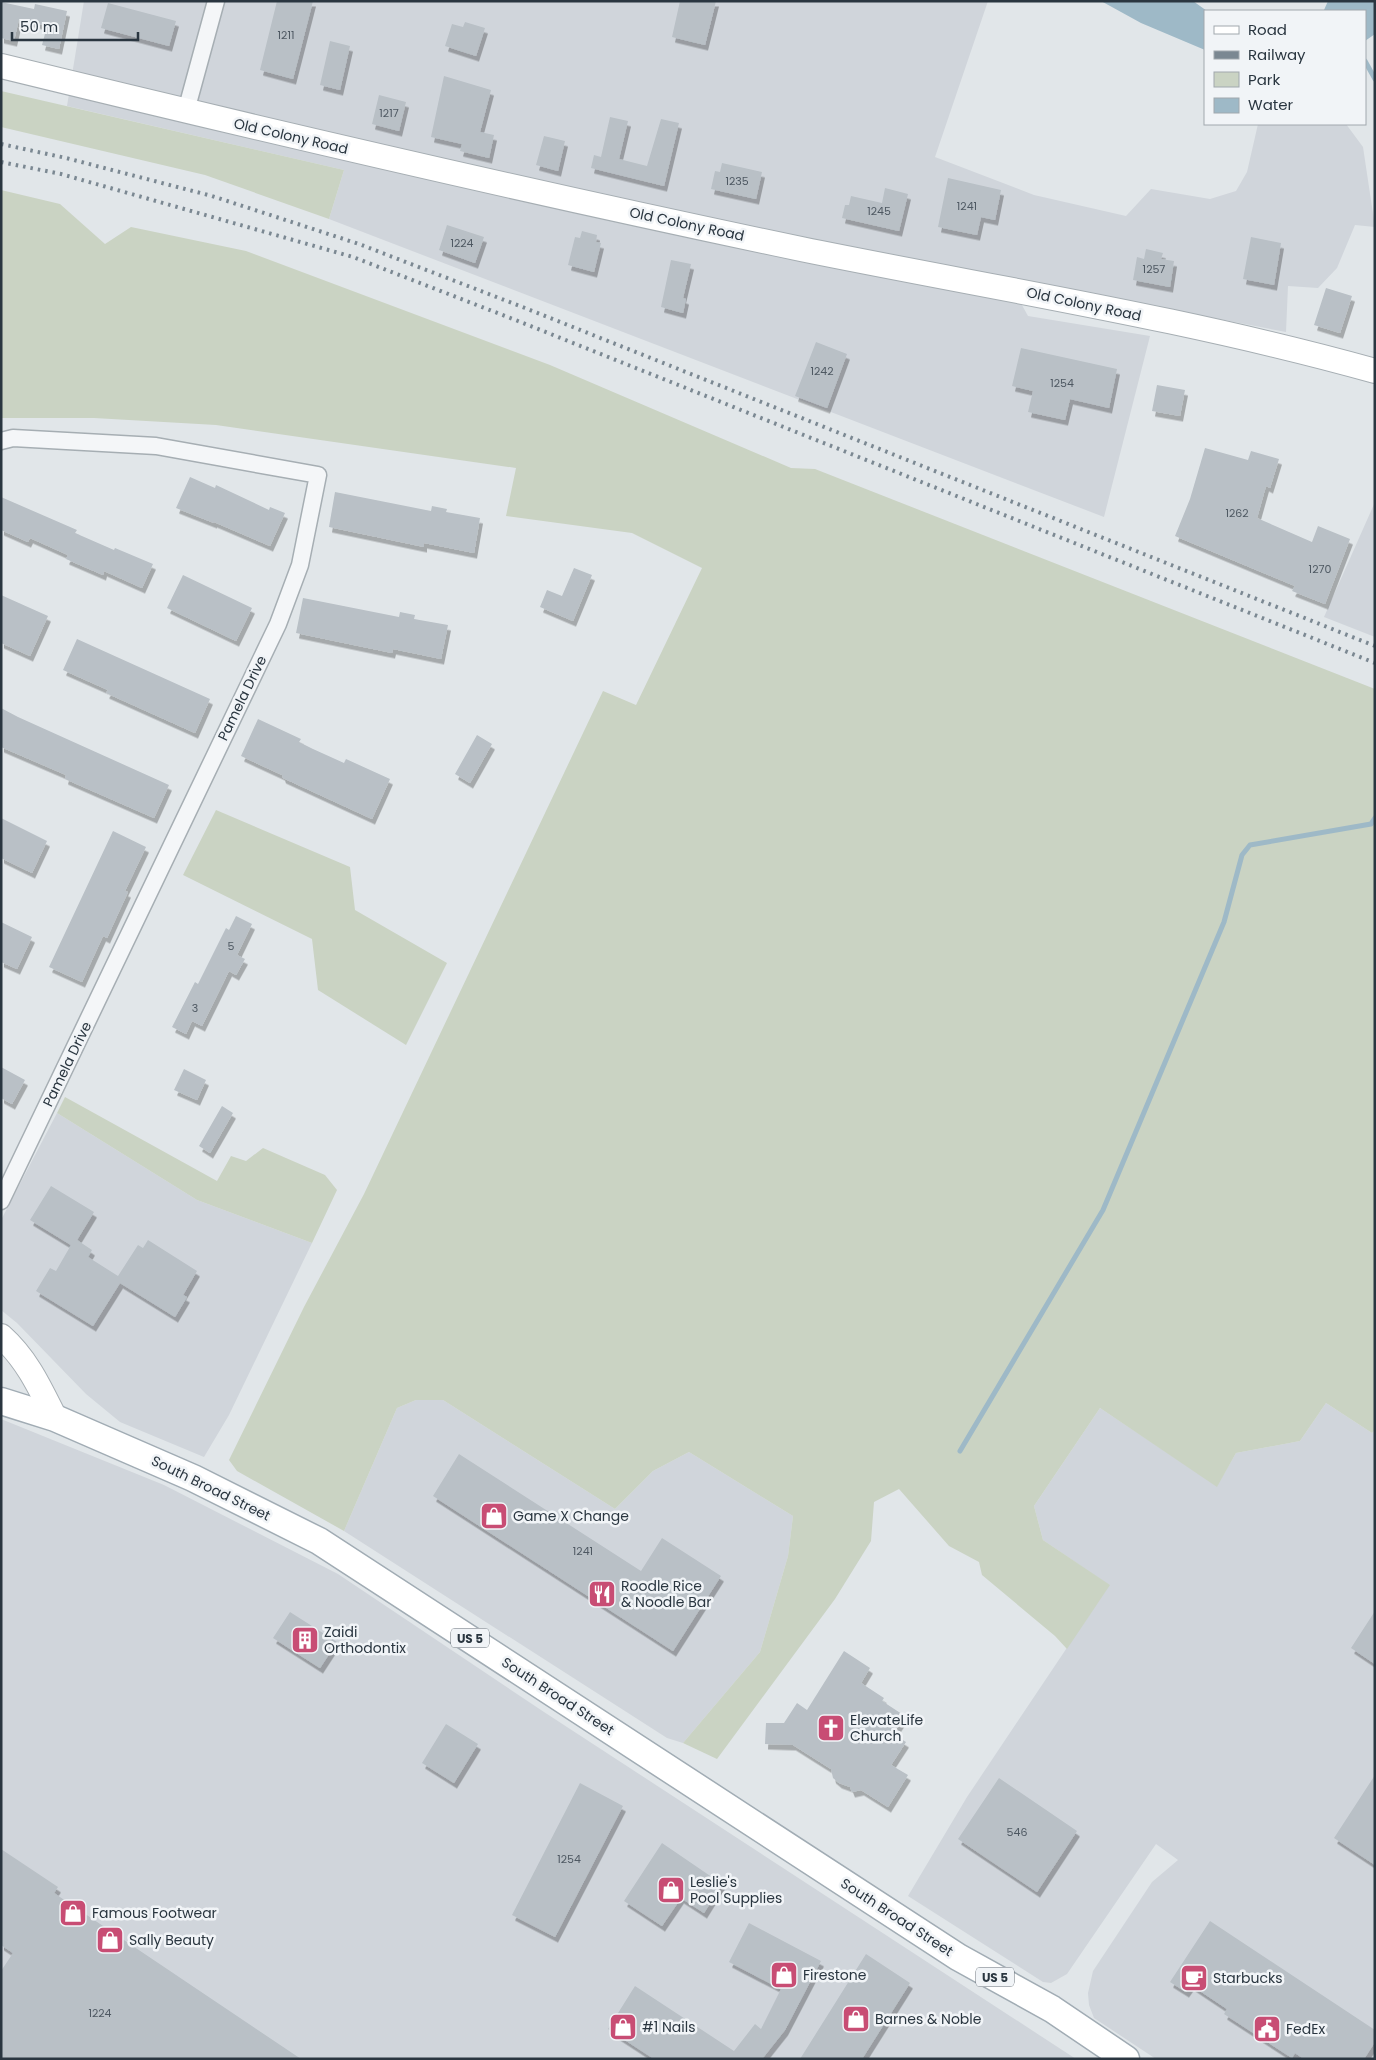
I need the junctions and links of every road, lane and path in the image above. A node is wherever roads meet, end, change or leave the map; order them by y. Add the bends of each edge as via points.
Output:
1 (216, 1) edge
2 (1, 66) edge
3 (186, 111) junction
4 (1375, 371) edge
5 (1, 441) edge
6 (1, 1201) edge
7 (1, 1336) edge
8 (1, 1401) edge
9 (56, 1418) junction
10 (1126, 2059) edge

1 - 3 street
2 - 3 main road, Old Colony Road
3 - 4 main road, Old Colony Road via 720,232 1263,342
5 - 6 street, Pamela Drive via 13,438 156,446 318,475 300,565 278,624
7 - 9 main road via 21,1356
8 - 9 main road, US 5
9 - 10 main road, South Broad Street / US 5 via 193,1478 319,1541 958,1957 1052,2009

